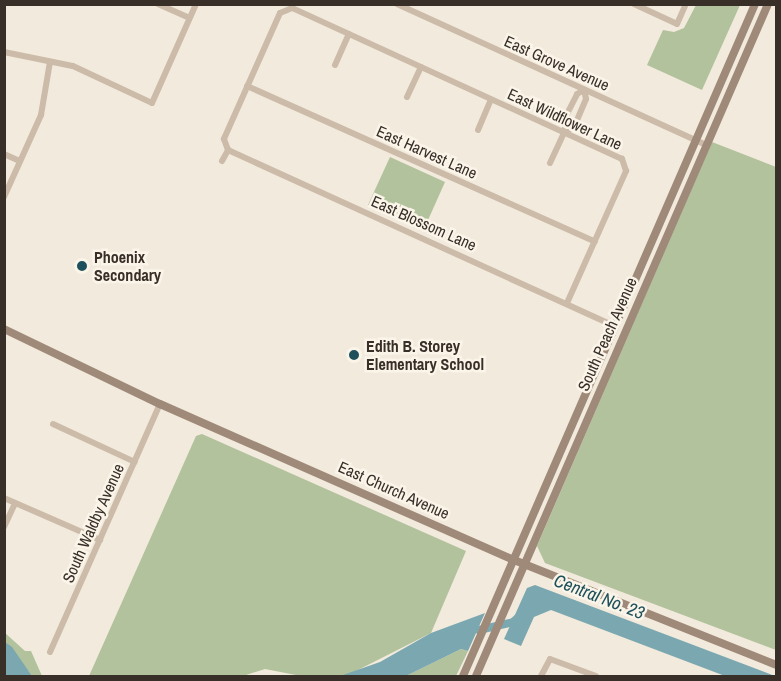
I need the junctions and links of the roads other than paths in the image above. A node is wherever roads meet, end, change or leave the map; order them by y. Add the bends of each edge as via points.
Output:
1 (158, 4) edge
2 (196, 4) edge
3 (397, 4) edge
4 (634, 4) edge
5 (686, 4) edge
6 (755, 4) edge
7 (768, 4) edge
8 (189, 18) junction
9 (349, 34) junction
10 (4, 52) edge
11 (50, 62) junction
12 (335, 65) dead end
13 (421, 67) junction
14 (247, 86) junction
15 (584, 90) junction
16 (407, 97) dead end
17 (491, 100) junction
18 (571, 106) junction
19 (581, 111) junction
20 (478, 130) dead end
21 (564, 133) junction
22 (696, 140) junction
23 (707, 145) junction
24 (225, 148) junction
25 (4, 154) edge
26 (222, 161) dead end
27 (20, 162) junction
28 (550, 163) dead end
29 (4, 197) edge
30 (595, 242) junction
31 (567, 303) junction
32 (614, 326) junction
33 (4, 329) edge
34 (596, 368) junction
35 (160, 404) junction
36 (53, 424) dead end
37 (571, 454) junction
38 (135, 462) junction
39 (4, 498) edge
40 (15, 503) junction
41 (4, 527) edge
42 (100, 540) junction
43 (514, 560) junction
44 (523, 564) junction
45 (50, 652) dead end
46 (777, 665) edge
47 (463, 676) edge
48 (476, 676) edge
49 (541, 676) edge
50 (596, 676) edge

1 - 8 street
2 - 8 street
3 - 15 street, East Grove Avenue
4 - 5 street via 677,24
6 - 22 street, South Peach Avenue
7 - 23 street, South Peach Avenue
8 - 11 street via 152,103 73,66
9 - 12 street
9 - 13 street, East Wildflower Lane
9 - 14 street, East Wildflower Lane via 285,8
10 - 11 street
11 - 27 street via 41,115
13 - 16 street
13 - 17 street, East Wildflower Lane
14 - 24 street
14 - 30 street, East Harvest Lane
15 - 18 street
15 - 19 street via 586,99
15 - 22 street, East Grove Avenue
17 - 20 street, East Wildflower Lane
17 - 21 street, East Wildflower Lane
18 - 19 street via 575,112
18 - 21 street
19 - 21 street via 575,125
21 - 28 street
21 - 30 street, East Wildflower Lane via 626,164
22 - 23 street, East Grove Avenue
22 - 32 street, South Peach Avenue
23 - 37 street, South Peach Avenue
24 - 26 street
24 - 31 street, East Blossom Lane
25 - 27 street
27 - 29 street
30 - 31 street
31 - 32 street, East Blossom Lane
32 - 34 street, South Peach Avenue
33 - 35 street, East Church Avenue
34 - 37 street via 600,378
34 - 43 street, South Peach Avenue
35 - 38 street, South Waldby Avenue
35 - 43 street, East Church Avenue
36 - 38 street
37 - 44 street, South Peach Avenue
38 - 42 street, South Waldby Avenue
39 - 40 street
40 - 41 street
40 - 42 street
42 - 45 street, South Waldby Avenue
43 - 44 street, East Church Avenue
43 - 47 street, South Peach Avenue
44 - 46 street, East Church Avenue
44 - 48 street, South Peach Avenue
49 - 50 street via 550,658

